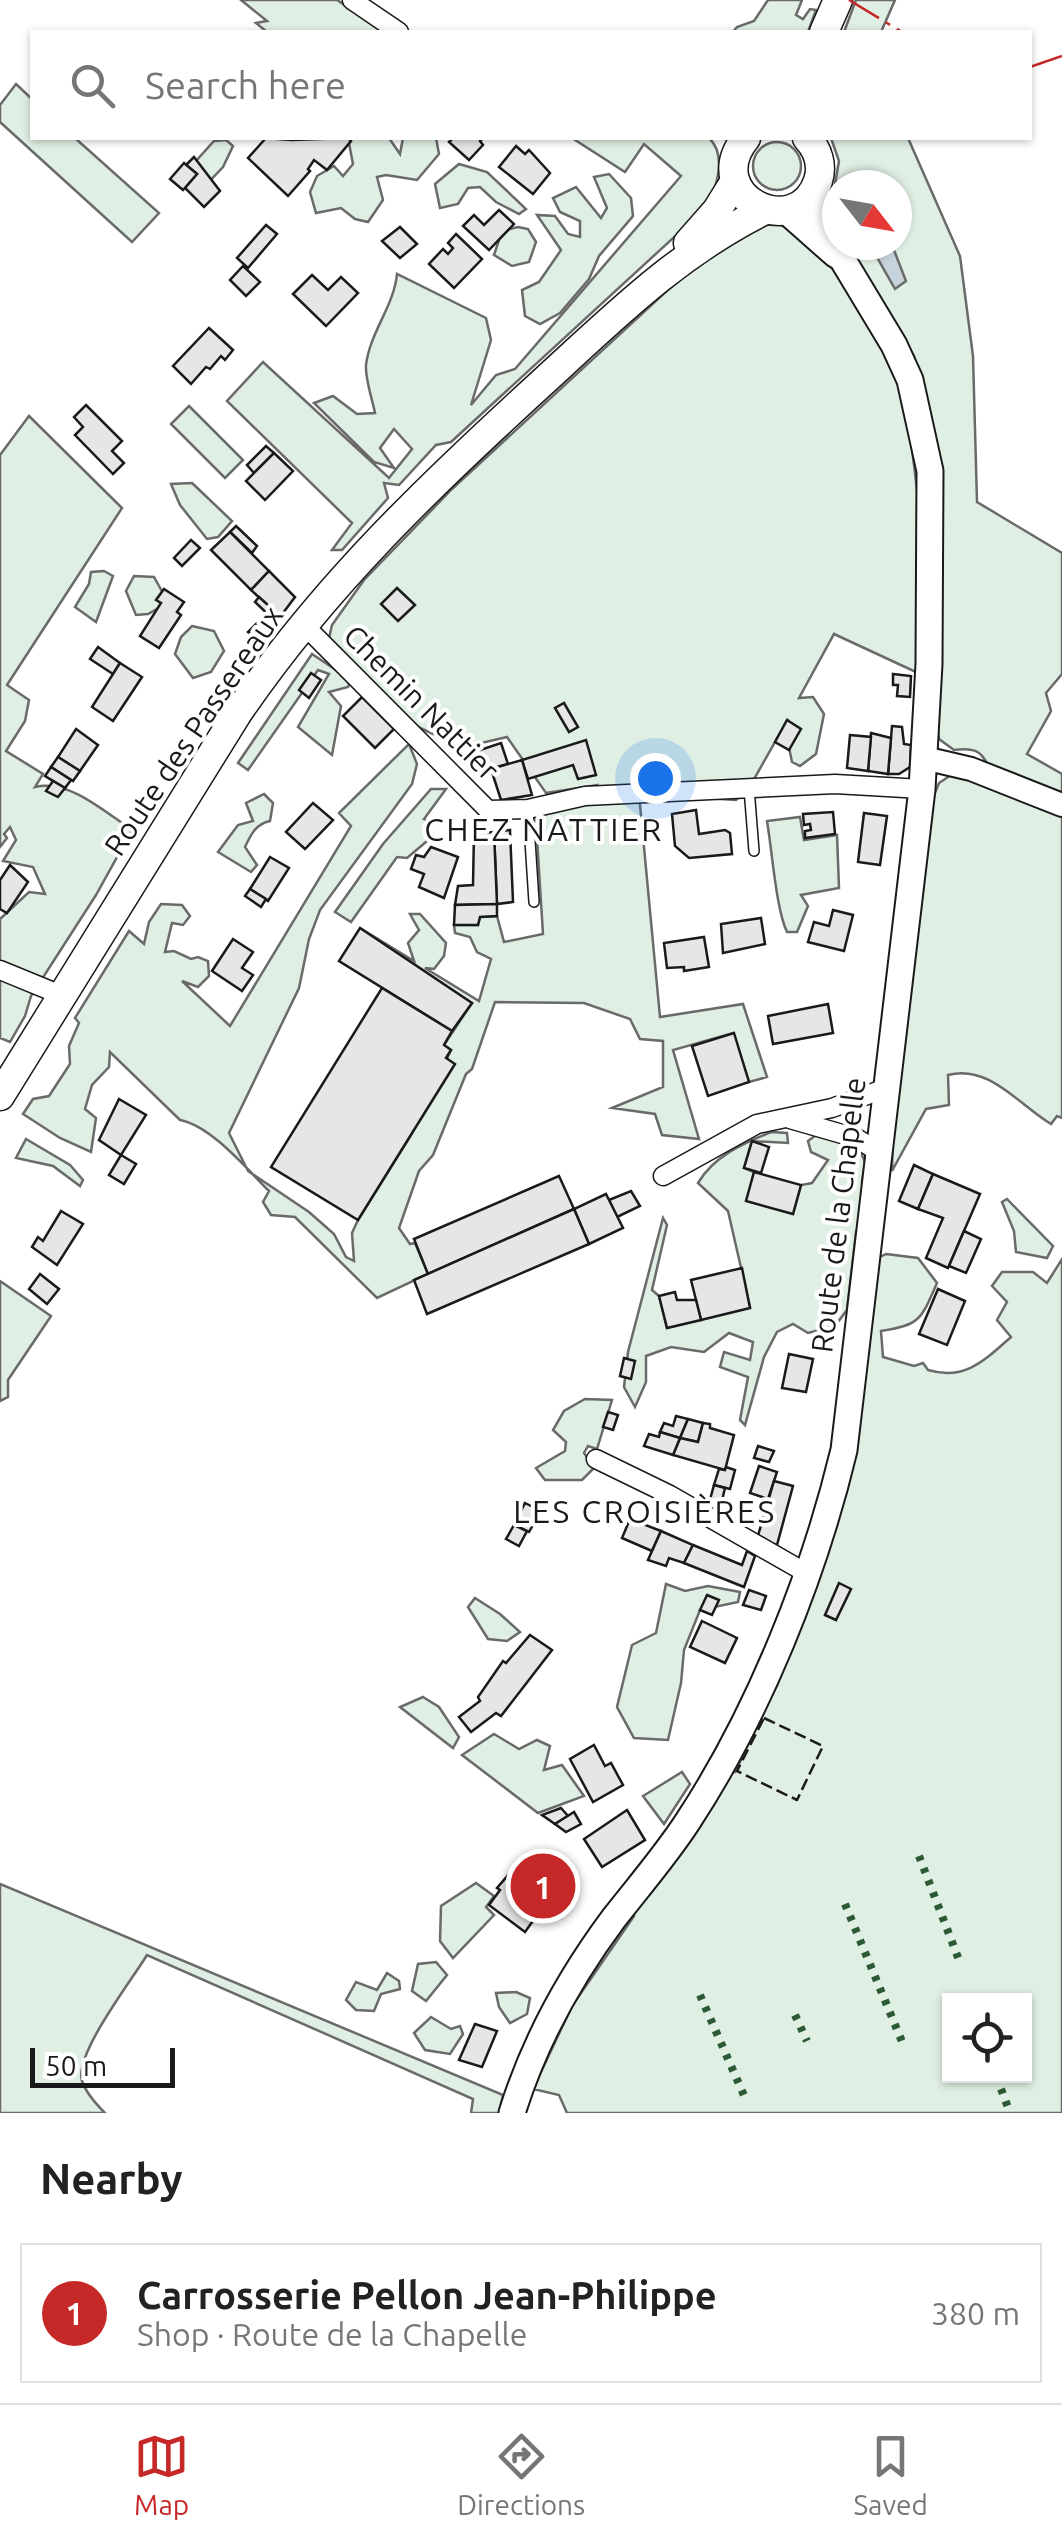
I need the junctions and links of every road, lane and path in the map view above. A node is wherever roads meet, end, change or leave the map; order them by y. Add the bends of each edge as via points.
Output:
1 (352, 0) edge
2 (396, 30) edge
3 (809, 140) edge
4 (735, 154) edge
5 (816, 187) junction
6 (775, 210) junction
7 (844, 262) junction
8 (661, 274) junction
9 (303, 624) junction
10 (924, 758) junction
11 (749, 788) junction
12 (922, 789) junction
13 (1062, 805) edge
14 (528, 809) junction
15 (754, 850) dead end
16 (534, 902) dead end
17 (0, 970) edge
18 (61, 996) junction
19 (4, 1077) edge
20 (886, 1088) junction
21 (790, 1119) junction
22 (879, 1152) junction
23 (663, 1176) dead end
24 (596, 1459) dead end
25 (808, 1574) junction
26 (512, 2113) edge

1 - 2 street
3 - 5 main road via 819,159
4 - 6 main road via 742,194
4 - 8 main road, Route des Passereaux via 717,210
5 - 6 main road, Route des Passereaux via 803,202
5 - 7 main road, Route de la Chapelle
6 - 7 main road, Route de la Chapelle
6 - 8 main road, Route des Passereaux via 711,238
7 - 10 main road, Route de la Chapelle via 910,380 930,471
8 - 9 main road, Route des Passereaux via 410,505
9 - 14 street, Chemin Nattier via 488,810
9 - 18 main road, Route des Passereaux via 237,714
10 - 12 main road, Route de la Chapelle
10 - 13 street via 972,769
11 - 12 street, Chemin Nattier
11 - 14 street, Chemin Nattier via 585,796
11 - 15 lane
12 - 20 main road, Route de la Chapelle
14 - 16 lane
17 - 18 street
18 - 19 main road, Route des Passereaux
20 - 21 street
20 - 22 main road, Route de la Chapelle
21 - 22 street via 856,1138
21 - 23 street via 757,1124
22 - 25 main road, Route de la Chapelle via 844,1450
24 - 25 street
25 - 26 main road, Route de la Chapelle via 716,1778 573,1977

